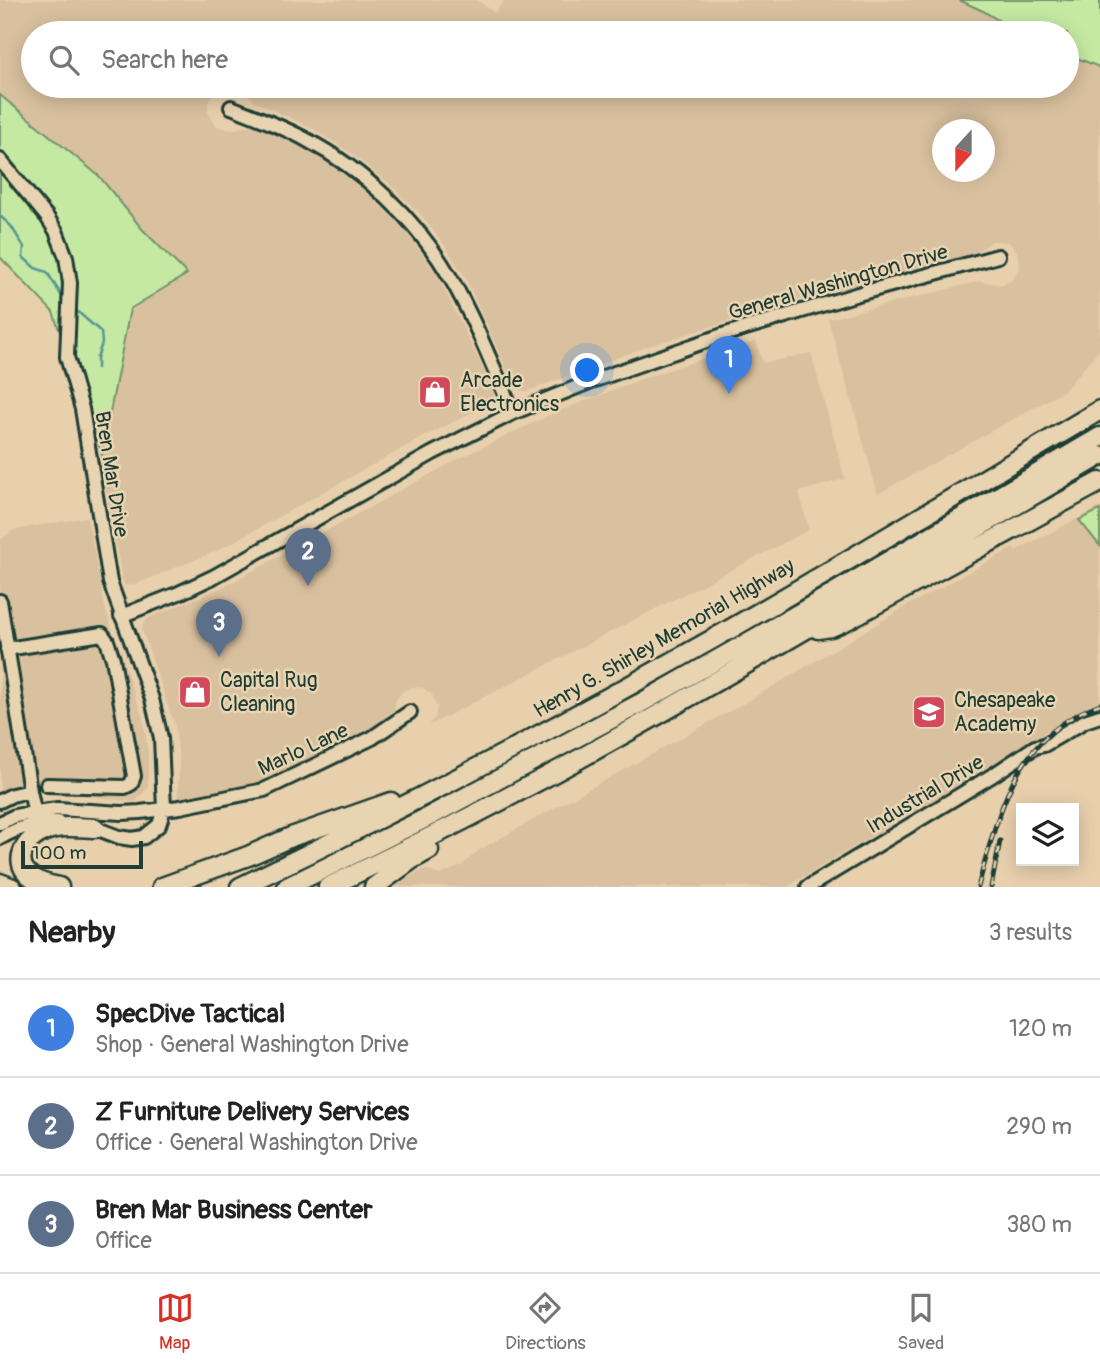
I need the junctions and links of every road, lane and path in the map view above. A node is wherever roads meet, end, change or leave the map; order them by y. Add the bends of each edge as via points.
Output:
1 (232, 107) dead end
2 (0, 160) edge
3 (998, 257) dead end
4 (1100, 410) edge
5 (513, 412) junction
6 (1100, 437) edge
7 (1100, 456) edge
8 (1100, 482) edge
9 (0, 601) edge
10 (121, 615) junction
11 (801, 633) junction
12 (7, 649) junction
13 (410, 712) dead end
14 (1100, 716) edge
15 (47, 785) dead end
16 (438, 788) junction
17 (30, 791) junction
18 (0, 801) edge
19 (490, 806) junction
20 (164, 809) junction
21 (36, 817) junction
22 (0, 823) edge
23 (96, 828) junction
24 (0, 838) edge
25 (60, 887) edge
26 (162, 887) edge
27 (240, 887) edge
28 (287, 887) edge
29 (328, 887) edge
30 (374, 887) edge
31 (807, 887) edge

1 - 5 street via 323,149 399,210 449,276
2 - 10 street, Bren Mar Drive via 47,217 66,257 70,282 67,357 82,409 110,583
3 - 5 street, General Washington Drive via 726,334
4 - 16 highway, Henry G. Shirley Memorial Highway via 729,630
5 - 10 street, General Washington Drive via 213,578
6 - 28 highway via 639,704
7 - 11 highway
8 - 11 highway via 847,620
9 - 12 street
10 - 20 street, Bren Mar Drive via 158,722
11 - 19 highway
12 - 15 street via 102,634 113,659 134,776 131,784
12 - 17 street
13 - 20 street, Marlo Lane via 372,738 272,788
14 - 31 street, Industrial Drive via 1035,747
16 - 26 highway via 291,837
16 - 27 highway, Henry G. Shirley Memorial Highway
17 - 18 street
17 - 21 street
19 - 29 highway
19 - 30 highway via 480,824 411,860
20 - 21 street via 122,813 58,809
20 - 23 street via 159,825 139,839
21 - 22 street via 15,816
21 - 23 street
21 - 24 street
23 - 25 highway via 52,829 26,845 22,863 28,874

